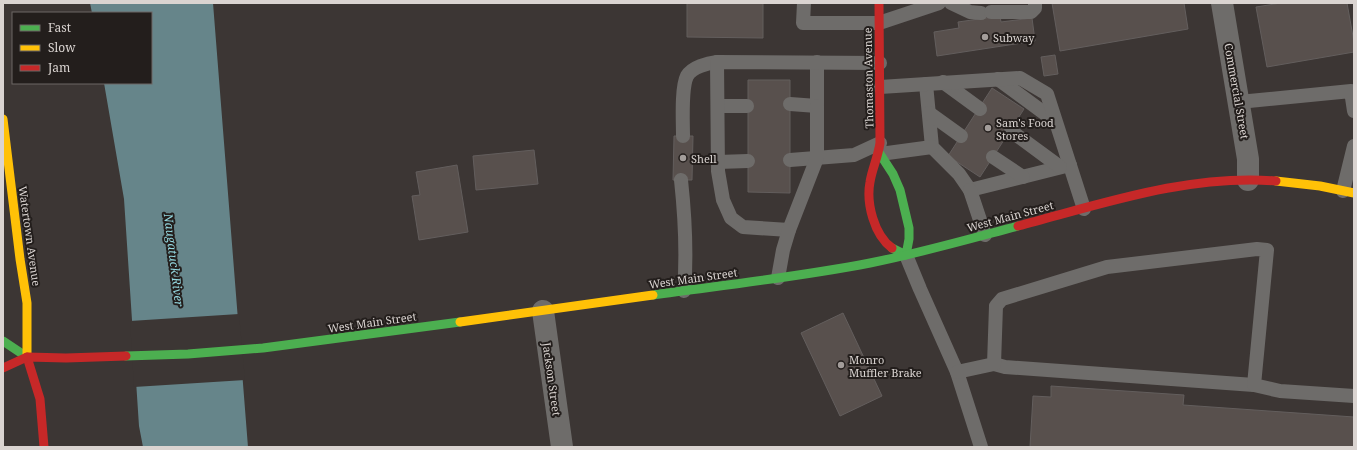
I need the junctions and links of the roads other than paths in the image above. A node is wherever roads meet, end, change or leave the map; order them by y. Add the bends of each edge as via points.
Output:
1 (804, 3) edge
2 (879, 3) edge
3 (939, 3) edge
4 (951, 3) edge
5 (1036, 3) edge
6 (1222, 3) edge
7 (879, 23) junction
8 (717, 62) junction
9 (817, 62) junction
10 (880, 63) junction
11 (944, 82) junction
12 (926, 84) junction
13 (880, 87) junction
14 (1239, 102) junction
15 (790, 104) dead end
16 (719, 106) junction
17 (747, 106) dead end
18 (817, 106) junction
19 (980, 109) dead end
20 (1354, 111) edge
21 (929, 113) junction
22 (3, 119) edge
23 (1011, 131) dead end
24 (683, 136) dead end
25 (961, 136) dead end
26 (1354, 146) edge
27 (932, 147) junction
28 (880, 148) junction
29 (992, 157) dead end
30 (817, 158) junction
31 (790, 160) dead end
32 (748, 161) dead end
33 (718, 162) junction
34 (1065, 166) junction
35 (1023, 177) junction
36 (681, 180) dead end
37 (1248, 180) junction
38 (970, 190) junction
39 (1348, 192) edge
40 (1084, 209) junction
41 (789, 230) junction
42 (985, 235) junction
43 (906, 255) junction
44 (778, 278) junction
45 (684, 291) junction
46 (543, 311) junction
47 (3, 341) edge
48 (27, 357) junction
49 (994, 364) junction
50 (3, 368) edge
51 (957, 372) junction
52 (1254, 385) junction
53 (1354, 396) edge
54 (44, 447) edge
55 (562, 447) edge
56 (981, 447) edge

1 - 7 lane via 803,23
2 - 7 main road, Thomaston Avenue
3 - 7 lane
4 - 5 lane via 970,12 986,13 1031,12
6 - 14 street, Commercial Street
7 - 10 main road, Thomaston Avenue
8 - 9 lane
8 - 16 lane
8 - 24 lane via 703,64 687,75 684,86
9 - 10 lane
9 - 18 lane
10 - 13 main road, Thomaston Avenue
11 - 12 lane
11 - 19 lane
11 - 34 lane via 1020,78 1047,94
12 - 13 lane
12 - 21 lane
13 - 28 main road, Thomaston Avenue
14 - 20 lane via 1351,91
14 - 37 street, Commercial Street via 1248,159
15 - 18 lane
16 - 17 lane
16 - 33 lane
18 - 30 lane
21 - 25 lane
21 - 27 lane
22 - 48 main road, Watertown Avenue via 27,303
23 - 34 lane
26 - 39 lane
27 - 28 lane
27 - 38 lane via 959,174
28 - 30 lane via 854,155
28 - 43 main road via 900,190 909,228
28 - 43 main road, Thomaston Avenue via 869,184 872,211 878,230 885,241
29 - 35 lane
30 - 31 lane
30 - 41 lane
32 - 33 lane
33 - 41 lane via 723,200 731,218 743,227
34 - 35 lane
34 - 40 lane
35 - 38 lane
36 - 45 lane via 686,264
37 - 39 main road, West Main Street via 1294,183
37 - 40 main road, West Main Street via 1196,183
38 - 42 lane
40 - 42 main road, West Main Street
41 - 44 lane
42 - 43 main road, West Main Street
43 - 44 main road, West Main Street via 835,270
43 - 51 lane
44 - 45 main road, West Main Street
45 - 46 main road, West Main Street
46 - 48 main road, West Main Street via 289,345 188,354
46 - 55 street, Jackson Street
47 - 48 main road
48 - 50 main road, West Main Street
48 - 54 main road, Watertown Avenue via 40,399
49 - 51 lane
49 - 52 lane via 1005,367
49 - 52 lane via 996,306 1002,299 1107,268 1257,249 1267,250
51 - 56 lane
52 - 53 lane via 1280,391

